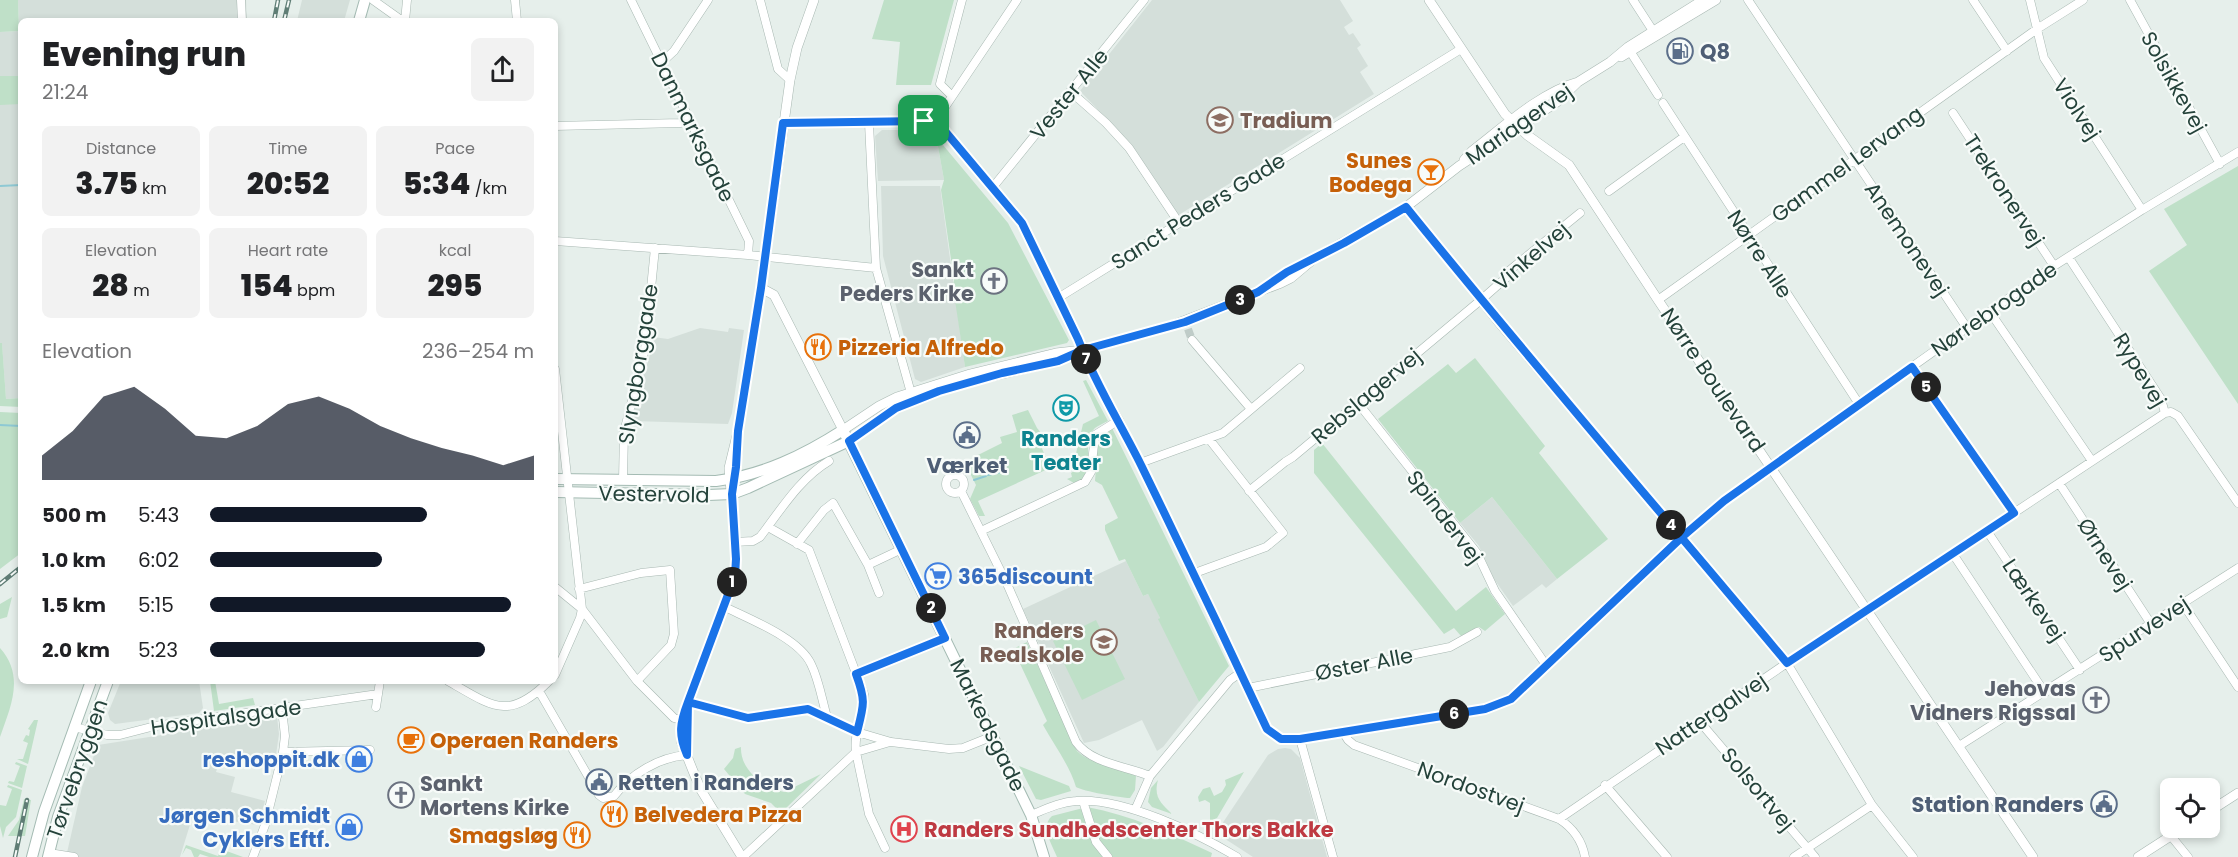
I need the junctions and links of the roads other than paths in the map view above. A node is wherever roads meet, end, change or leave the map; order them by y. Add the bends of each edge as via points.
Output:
1 (242, 0) edge
2 (358, 0) edge
3 (365, 0) edge
4 (373, 0) edge
5 (407, 0) edge
6 (515, 0) edge
7 (631, 0) edge
8 (708, 0) edge
9 (760, 0) edge
10 (814, 0) edge
11 (962, 0) edge
12 (1017, 0) edge
13 (1144, 0) edge
14 (1429, 0) edge
15 (1633, 0) edge
16 (1703, 0) edge
17 (1716, 0) edge
18 (1748, 0) edge
19 (1973, 0) edge
20 (2030, 0) edge
21 (2083, 0) edge
22 (2130, 0) edge
23 (242, 18) edge
24 (353, 18) edge
25 (361, 18) edge
26 (398, 18) edge
27 (405, 18) edge
28 (517, 18) edge
29 (2037, 29) junction
30 (1655, 34) junction
31 (1461, 50) junction
32 (1629, 50) junction
33 (2007, 51) junction
34 (662, 62) junction
35 (790, 80) junction
36 (1071, 92) junction
37 (1658, 95) dead end
38 (952, 96) junction
39 (1663, 103) dead end
40 (1953, 113) dead end
41 (934, 118) junction
42 (690, 121) junction
43 (783, 123) junction
44 (869, 123) junction
45 (1515, 124) junction
46 (558, 126) edge
47 (1684, 137) junction
48 (2238, 152) edge
49 (1854, 160) junction
50 (2220, 164) junction
51 (993, 187) junction
52 (1609, 191) dead end
53 (1406, 207) junction
54 (2142, 210) junction
55 (1580, 213) dead end
56 (1179, 223) junction
57 (1748, 235) junction
58 (558, 241) edge
59 (655, 249) junction
60 (748, 255) junction
61 (765, 256) junction
62 (2069, 258) junction
63 (2054, 266) junction
64 (876, 268) junction
65 (761, 288) junction
66 (1059, 298) junction
67 (1482, 299) junction
68 (1658, 300) junction
69 (1990, 312) junction
70 (1967, 328) junction
71 (1192, 340) tunnel mouth
72 (1083, 350) junction
73 (1912, 367) junction
74 (1299, 368) dead end
75 (911, 393) junction
76 (558, 396) edge
77 (1358, 403) junction
78 (1859, 404) junction
79 (1251, 409) junction
80 (2165, 413) junction
81 (1119, 420) junction
82 (843, 430) junction
83 (1209, 439) junction
84 (849, 441) junction
85 (829, 461) dead end
86 (2092, 461) junction
87 (1140, 463) junction
88 (1772, 466) junction
89 (558, 479) edge
90 (567, 479) junction
91 (732, 479) junction
92 (623, 480) junction
93 (2058, 483) junction
94 (961, 491) dead end
95 (558, 492) edge
96 (1249, 492) junction
97 (568, 493) junction
98 (732, 494) junction
99 (2238, 503) edge
100 (2014, 513) junction
101 (768, 526) junction
102 (981, 531) junction
103 (1987, 531) junction
104 (1682, 537) junction
105 (735, 542) junction
106 (797, 544) junction
107 (902, 549) junction
108 (1953, 554) junction
109 (868, 565) junction
110 (2238, 568) edge
111 (1192, 574) junction
112 (558, 589) edge
113 (579, 589) junction
114 (879, 593) dead end
115 (2183, 604) junction
116 (723, 606) junction
117 (582, 609) junction
118 (1867, 611) junction
119 (2151, 624) junction
120 (1478, 632) dead end
121 (945, 638) junction
122 (1787, 663) junction
123 (1546, 665) junction
124 (558, 668) edge
125 (2080, 670) junction
126 (1240, 673) junction
127 (856, 674) junction
128 (637, 681) junction
129 (90, 684) edge
130 (107, 684) edge
131 (380, 684) edge
132 (453, 684) edge
133 (546, 684) edge
134 (2238, 687) edge
135 (1248, 688) junction
136 (539, 691) junction
137 (2045, 693) junction
138 (378, 694) junction
139 (688, 702) junction
140 (376, 707) dead end
141 (282, 709) junction
142 (827, 717) junction
143 (684, 721) junction
144 (1700, 722) junction
145 (74, 727) junction
146 (89, 731) junction
147 (857, 732) junction
148 (1343, 732) junction
149 (993, 736) junction
150 (1300, 739) junction
151 (891, 742) junction
152 (1959, 746) junction
153 (370, 750) dead end
154 (283, 752) junction
155 (856, 752) junction
156 (687, 755) junction
157 (1150, 776) junction
158 (1605, 785) junction
159 (2238, 793) edge
160 (1083, 801) junction
161 (1872, 805) junction
162 (2220, 805) edge
163 (1135, 810) junction
164 (1031, 815) junction
165 (1559, 819) junction
166 (2168, 838) edge
167 (2173, 838) edge
168 (885, 848) dead end
169 (1807, 848) junction
170 (48, 855) edge
171 (32, 857) edge
172 (74, 857) edge
173 (253, 857) edge
174 (743, 857) edge
175 (1044, 857) edge
176 (1108, 857) edge
177 (1237, 857) edge
178 (1333, 857) edge
179 (1585, 857) edge
180 (1667, 857) edge
181 (1794, 857) edge
182 (1815, 857) edge
183 (1913, 857) edge
184 (2033, 857) edge
185 (2138, 857) edge
186 (2188, 857) edge

1 - 23 street
2 - 24 main road
3 - 25 main road
4 - 26 street
5 - 27 street
6 - 28 street
7 - 34 street, Danmarksgade
8 - 34 street via 674,51
9 - 35 street via 778,69
10 - 35 street
11 - 38 street via 940,84
12 - 38 street
13 - 36 street, Vester Alle
14 - 31 street, Nørre Boulevard
15 - 30 street
16 - 30 street, Mariagervej
17 - 30 street, Mariagervej
18 - 49 street, Anemonevej
19 - 33 street
20 - 29 street, Violvej
21 - 29 street, Gammel Lervang
22 - 50 street, Solsikkevej
29 - 33 street, Gammel Lervang
29 - 54 street, Violvej via 2044,58
30 - 32 street, Mariagervej
31 - 45 street, Nørre Boulevard
31 - 56 street, Sanct Peders Gade
32 - 37 street
32 - 45 street, Mariagervej via 1578,82 1557,102
33 - 49 street, Gammel Lervang
34 - 42 street, Danmarksgade
35 - 43 street
36 - 51 street, Vester Alle
36 - 56 street via 1129,148
38 - 41 street
39 - 47 street, Nørre Alle
40 - 63 street, Trekronervej
41 - 44 street
41 - 51 street
42 - 46 street
42 - 60 street, Danmarksgade via 748,241
43 - 44 street
43 - 61 street
44 - 64 street
45 - 53 street, Mariagervej
45 - 68 street, Nørre Boulevard via 1569,165
47 - 52 street
47 - 57 street, Nørre Alle
48 - 50 street, Nørrebrogade
49 - 57 street, Gammel Lervang
49 - 70 street, Anemonevej
50 - 54 street, Nørrebrogade
51 - 66 street via 1022,223
53 - 67 street
53 - 72 street, Mariagervej via 1310,262 1291,278 1186,325
54 - 62 street, Nørrebrogade
55 - 67 street, Vinkelvej via 1510,270
56 - 66 street, Sanct Peders Gade
57 - 68 street, Gammel Lervang
57 - 78 street, Nørre Alle
58 - 59 street
59 - 60 street
59 - 92 street, Slyngborggade via 645,349 624,432
60 - 61 street
61 - 64 street
61 - 65 street
62 - 63 street, Nørrebrogade
62 - 80 street, Rypevej via 2162,399
63 - 69 street, Nørrebrogade
64 - 75 street
65 - 82 street, Markedsgade via 774,295
65 - 91 street
66 - 72 street
67 - 77 street, Rebslagervej
67 - 104 street
68 - 88 street, Nørre Boulevard
69 - 70 street, Nørrebrogade
69 - 86 street
70 - 73 street, Nørrebrogade
71 - 79 street
72 - 75 street, Mariagervej via 962,376
72 - 81 street via 1100,390
72 - 84 street, Mariagervej via 1058,361 955,385 907,403
73 - 78 street, Nørrebrogade
73 - 100 street
74 - 79 street
75 - 82 street, Mariagervej via 879,405
76 - 90 street
77 - 96 street, Rebslagervej
77 - 123 street, Spindervej via 1477,553 1495,591
78 - 88 street, Nørrebrogade
79 - 83 street via 1223,434
80 - 86 street, Nattergalvej
80 - 99 street, Rypevej via 2178,416
81 - 87 street
81 - 102 street via 1095,435 1091,472 1085,482
82 - 84 main road, Markedsgade
82 - 91 main road, Vestervold via 788,461
83 - 87 street
83 - 96 street
84 - 98 main road, Vestervold
84 - 107 main road, Markedsgade
85 - 101 street via 816,468
86 - 93 street, Nattergalvej
87 - 111 street
88 - 104 street, Nørrebrogade
88 - 118 street, Nørre Boulevard
89 - 90 main road, Vestervold
90 - 92 main road, Vestervold
90 - 97 street
91 - 92 main road, Vestervold
91 - 98 street
93 - 100 street, Nattergalvej
93 - 119 street, Ørnevej
94 - 102 street
95 - 97 main road, Vestervold
96 - 111 street via 1283,533 1266,547
97 - 98 main road, Vestervold
97 - 113 street
98 - 105 street
100 - 103 street, Nattergalvej
101 - 105 street via 753,541
101 - 106 street
102 - 157 street via 1076,742 1093,758
103 - 108 street, Nattergalvej
103 - 125 street, Lærkevej
104 - 122 street
104 - 123 street, Nørrebrogade
105 - 116 street via 735,576
106 - 109 street via 833,503
106 - 127 street via 809,550
107 - 109 street
107 - 121 main road, Markedsgade
108 - 118 street, Nattergalvej
108 - 137 street
109 - 114 street
110 - 115 street, Spurvevej
111 - 126 street
112 - 117 street
113 - 117 street
113 - 128 street via 670,570 674,634 671,645
115 - 119 street, Spurvevej
115 - 134 street
116 - 139 street
116 - 142 street via 803,651 812,665
117 - 124 street
117 - 128 street
118 - 122 street, Nattergalvej
118 - 152 street, Nørre Boulevard
119 - 125 street, Spurvevej
120 - 135 street, Øster Alle via 1450,647
121 - 127 street
121 - 149 main road, Markedsgade
122 - 144 street, Nattergalvej
122 - 161 street
123 - 148 street, Nørrebrogade via 1511,699 1499,705
125 - 137 street, Spurvevej
126 - 135 street
126 - 157 street
127 - 147 street via 864,694
128 - 143 street via 674,718
129 - 145 main road, Tørvebryggen
130 - 146 main road, Tørvebryggen
131 - 138 street
132 - 136 street via 479,699 508,708
133 - 136 street
135 - 150 street via 1267,729 1281,739
136 - 156 street via 599,795 607,799 655,762
137 - 152 street, Spurvevej
138 - 140 street
138 - 141 street, Hospitalsgade
139 - 142 street via 748,718 808,709
139 - 143 street
141 - 146 street, Hospitalsgade via 155,726 120,735
141 - 154 street
142 - 147 street
143 - 156 street via 681,741
144 - 158 street, Nattergalvej
144 - 169 street, Solsortvej
145 - 146 street, Hospitalsgade
145 - 171 main road, Tørvebryggen
146 - 170 main road, Tørvebryggen
147 - 151 street
147 - 155 street
148 - 150 street, Nørrebrogade
148 - 165 street, Nordostvej via 1354,745
149 - 151 street via 963,748
149 - 164 main road, Markedsgade
150 - 178 street
151 - 155 street
152 - 184 street, Nørre Boulevard
153 - 154 street
154 - 173 street
155 - 168 street via 869,814
155 - 174 street
156 - 174 street via 701,790
157 - 163 street
158 - 165 street, Nattergalvej
158 - 180 street
159 - 162 street
160 - 163 street
160 - 164 street via 1061,803
160 - 176 street via 1096,842
161 - 169 street
161 - 183 street
163 - 177 street via 1201,837
164 - 175 main road, Markedsgade
165 - 179 street, Nordostvej via 1579,838
166 - 185 street
167 - 186 street
169 - 181 street
169 - 182 street, Solsortvej
170 - 172 street

